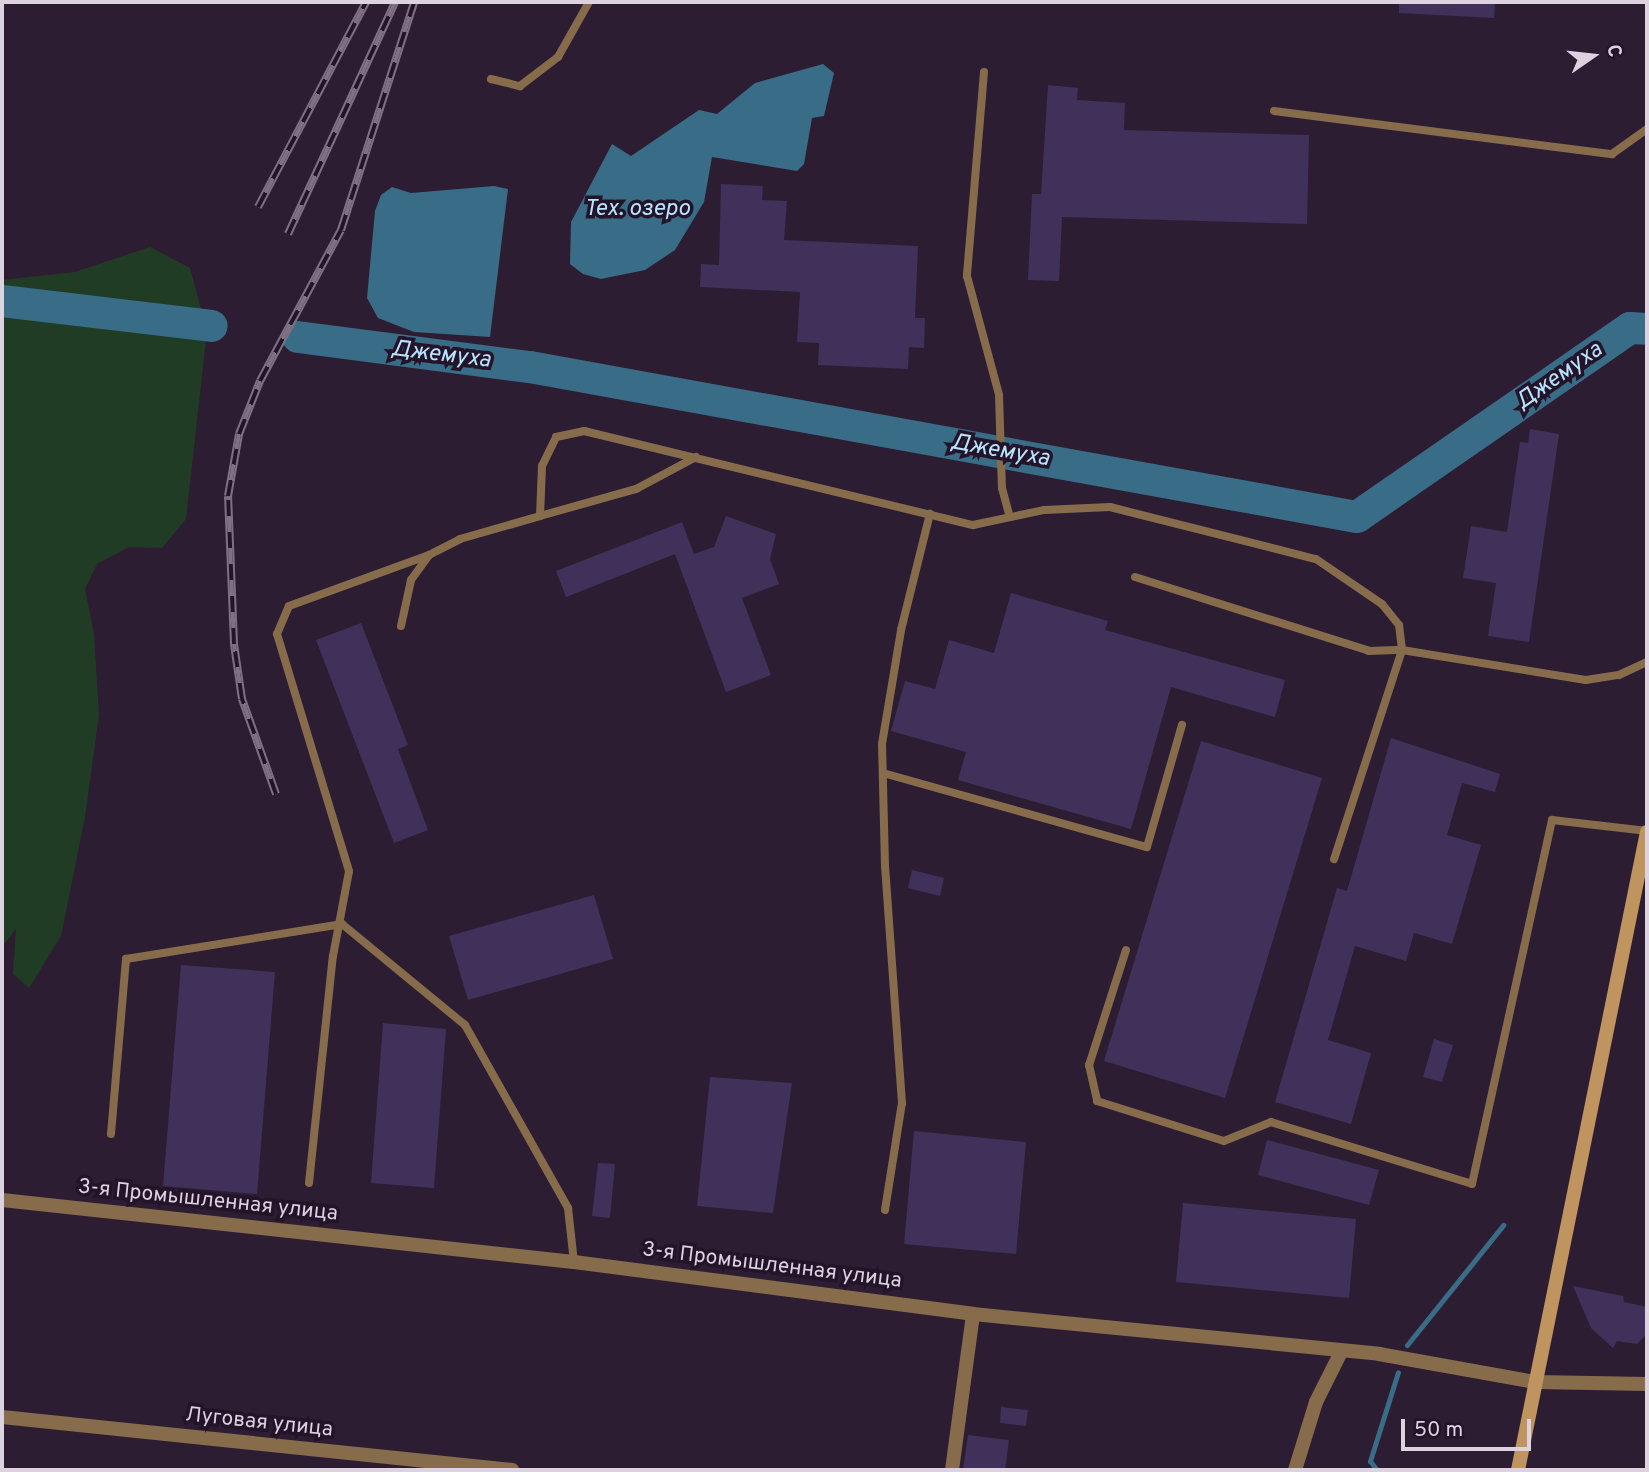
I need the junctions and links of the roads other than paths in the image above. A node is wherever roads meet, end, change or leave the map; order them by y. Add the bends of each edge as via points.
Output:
1 (589, 2) edge
2 (984, 72) dead end
3 (491, 79) dead end
4 (1274, 111) dead end
5 (1647, 129) edge
6 (696, 457) junction
7 (930, 514) junction
8 (540, 516) junction
9 (1010, 517) junction
10 (429, 555) junction
11 (1135, 577) dead end
12 (401, 626) dead end
13 (1402, 650) junction
14 (1647, 662) edge
15 (1182, 726) dead end
16 (883, 774) junction
17 (1647, 832) edge
18 (1334, 859) dead end
19 (342, 923) junction
20 (1126, 950) dead end
21 (111, 1135) dead end
22 (309, 1183) dead end
23 (2, 1200) edge
24 (885, 1210) dead end
25 (574, 1262) junction
26 (973, 1314) junction
27 (1341, 1352) junction
28 (1535, 1382) junction
29 (1647, 1384) edge
30 (2, 1417) edge
31 (512, 1470) edge
32 (952, 1470) edge
33 (1295, 1470) edge
34 (1518, 1470) edge

1 - 3 lane via 558,57 539,72 520,86
2 - 9 lane via 967,276 999,395 1002,488
4 - 5 lane via 1612,154
6 - 7 lane
6 - 8 lane via 636,489
6 - 8 lane via 584,431 556,437 542,466
7 - 9 lane via 973,524
7 - 16 lane via 901,630 882,744
8 - 10 lane via 460,539
9 - 13 lane via 1044,510 1110,507 1316,559 1382,604 1399,625
10 - 12 lane via 411,580
10 - 19 lane via 289,606 277,634 349,871
11 - 13 lane via 1369,651
13 - 14 lane via 1586,680 1619,676
13 - 18 lane
15 - 16 lane via 1147,847
16 - 24 lane via 902,1103
17 - 20 lane via 1552,820 1472,1184 1271,1122 1224,1141 1097,1101 1089,1065
17 - 28 street
19 - 21 lane via 126,959
19 - 22 lane via 333,956
19 - 25 lane via 465,1025 568,1208
23 - 25 street, 3-я Промышленная улица
25 - 26 street, 3-я Промышленная улица
26 - 27 street, 3-я Промышленная улица
26 - 32 street
27 - 28 street, 3-я Промышленная улица
27 - 33 street via 1316,1402
28 - 29 street, 3-я Промышленная улица
28 - 34 street
30 - 31 street, Луговая улица

